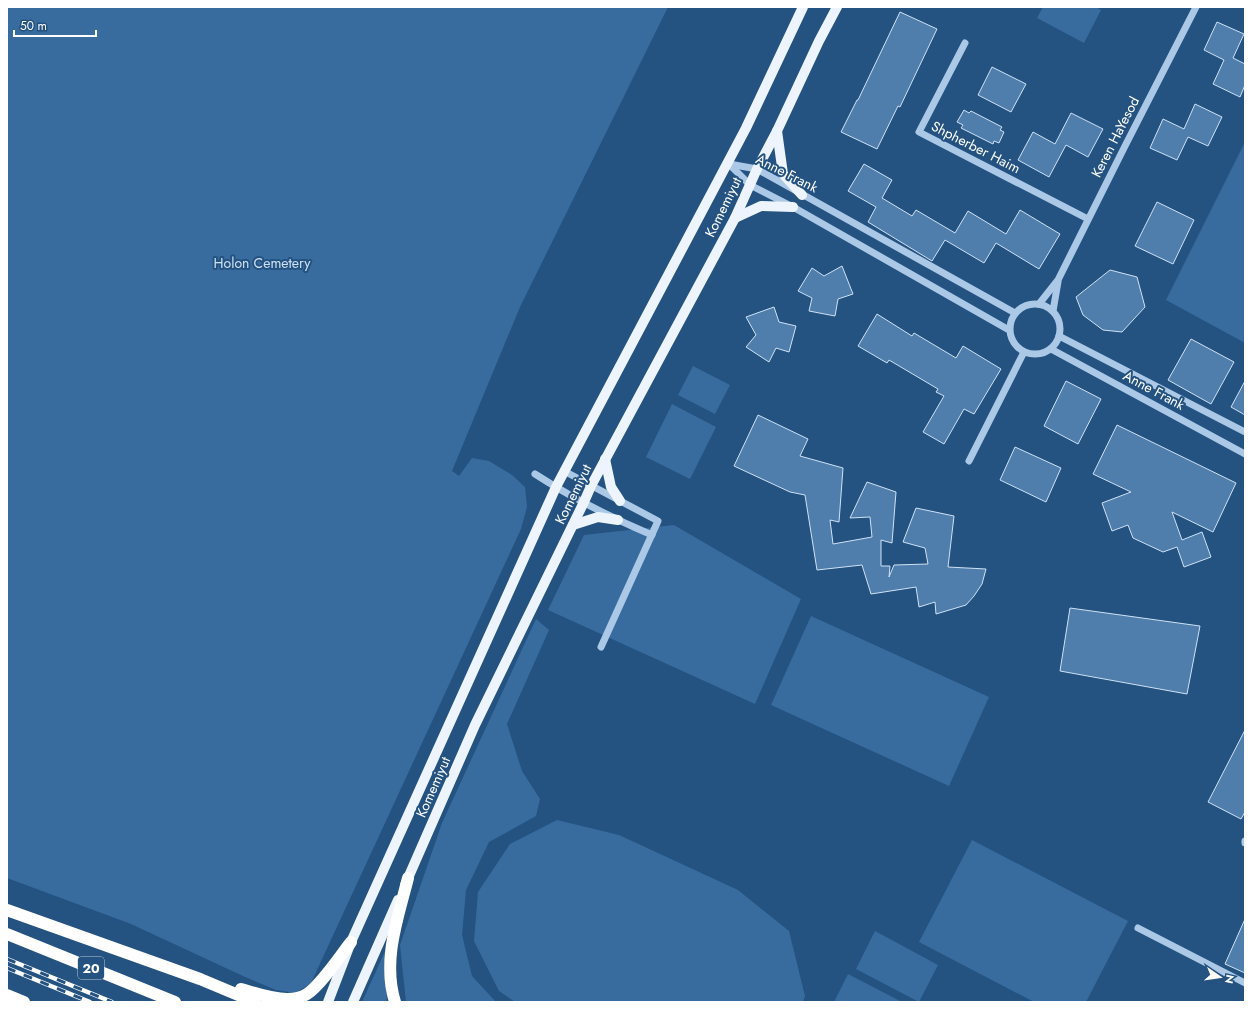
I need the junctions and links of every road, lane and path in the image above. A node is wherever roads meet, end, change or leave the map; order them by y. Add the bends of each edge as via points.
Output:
1 (803, 7) edge
2 (837, 7) edge
3 (1196, 7) edge
4 (965, 43) dead end
5 (777, 131) junction
6 (728, 163) junction
7 (757, 169) junction
8 (750, 185) junction
9 (802, 195) junction
10 (793, 207) junction
11 (735, 218) junction
12 (1088, 219) junction
13 (1058, 280) junction
14 (1039, 304) junction
15 (1053, 311) junction
16 (1015, 313) junction
17 (1009, 330) junction
18 (1059, 336) junction
19 (1051, 349) junction
20 (1024, 352) junction
21 (1245, 432) edge
22 (1245, 454) edge
23 (605, 459) junction
24 (969, 461) dead end
25 (564, 471) junction
26 (535, 474) dead end
27 (591, 486) junction
28 (556, 487) junction
29 (620, 501) junction
30 (584, 502) junction
31 (618, 520) junction
32 (573, 525) junction
33 (652, 535) junction
34 (601, 647) dead end
35 (408, 878) junction
36 (7, 910) edge
37 (1138, 928) dead end
38 (7, 934) edge
39 (351, 942) junction
40 (200, 979) junction
41 (1245, 983) edge
42 (7, 995) edge
43 (24, 1002) edge
44 (175, 1002) edge
45 (255, 1002) edge
46 (328, 1002) edge
47 (352, 1002) edge
48 (396, 1002) edge

1 - 6 main road, Komemiyut
2 - 5 main road, Komemiyut
3 - 12 street, Keren HaYesod
4 - 12 street, Shpherber Haim via 919,132
5 - 7 main road, Komemiyut
5 - 9 main road via 783,174
6 - 7 street, Anne Frank
6 - 8 street, Anne Frank
6 - 25 main road, Komemiyut
7 - 8 main road, Komemiyut
7 - 9 street, Anne Frank
8 - 10 street, Anne Frank
8 - 11 main road, Komemiyut
9 - 16 street, Anne Frank
10 - 11 main road via 761,206
10 - 17 street, Anne Frank
11 - 23 main road, Komemiyut
12 - 13 street, Keren HaYesod
13 - 14 street, Keren HaYesod
13 - 15 street, Keren HaYesod
14 - 15 street
14 - 16 street via 1030,304
15 - 18 street via 1058,318
16 - 17 street via 1010,321
17 - 20 street via 1016,346
18 - 19 street
18 - 21 street, Anne Frank
19 - 20 street via 1034,354
19 - 22 street, Anne Frank
20 - 24 street
23 - 27 main road, Komemiyut
23 - 29 main road via 611,487
25 - 27 street
25 - 28 main road, Komemiyut
26 - 28 street
27 - 29 street
27 - 30 main road, Komemiyut
28 - 30 street
28 - 39 main road, Komemiyut
29 - 33 street via 658,520
30 - 31 street
30 - 32 main road, Komemiyut
31 - 32 main road via 598,517
31 - 33 street
32 - 35 main road, Komemiyut via 475,725
33 - 34 street
35 - 47 main road, Komemiyut
35 - 48 highway via 390,956 391,984
36 - 40 highway
37 - 41 street
38 - 44 highway, 20
39 - 40 highway via 316,987 306,995 294,999 277,998
39 - 46 main road, Komemiyut
40 - 45 highway
42 - 43 highway

